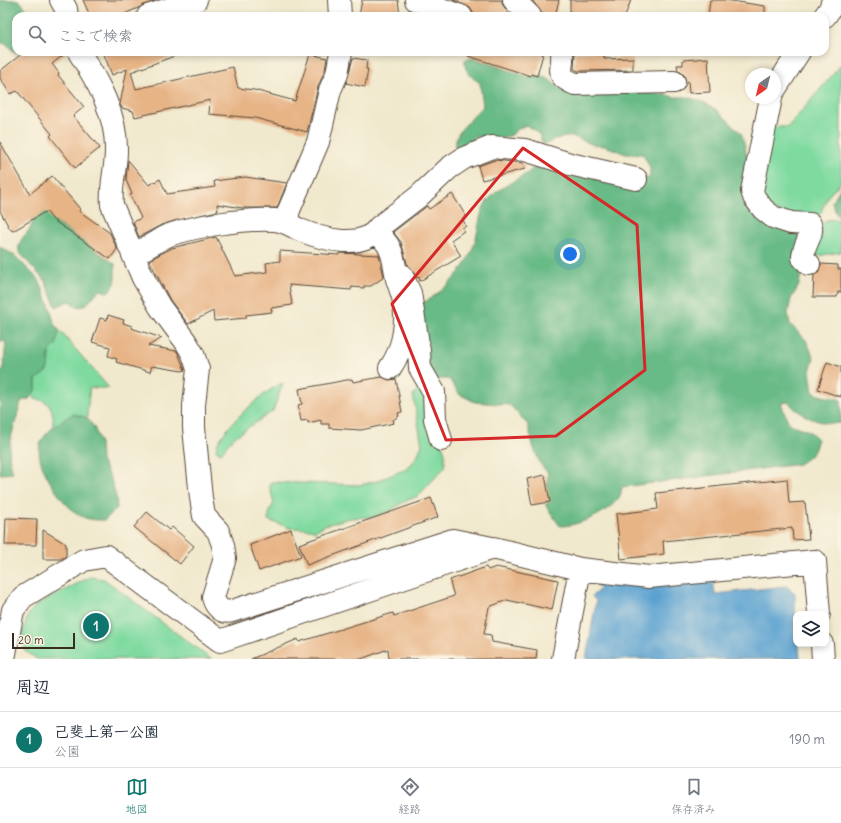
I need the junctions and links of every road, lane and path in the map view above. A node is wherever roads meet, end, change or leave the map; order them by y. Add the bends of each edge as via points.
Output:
1 (61, 0) edge
2 (196, 0) edge
3 (339, 0) edge
4 (416, 0) edge
5 (514, 0) edge
6 (832, 0) edge
7 (66, 12) edge
8 (160, 12) edge
9 (340, 12) edge
10 (450, 12) edge
11 (526, 12) edge
12 (828, 12) edge
13 (82, 56) edge
14 (338, 56) edge
15 (562, 56) edge
16 (796, 56) edge
17 (781, 81) edge
18 (674, 82) dead end
19 (770, 104) edge
20 (636, 179) dead end
21 (286, 223) junction
22 (375, 233) junction
23 (133, 255) junction
24 (809, 264) dead end
25 (396, 270) junction
26 (390, 368) dead end
27 (442, 440) dead end
28 (493, 548) junction
29 (580, 569) junction
30 (820, 611) edge
31 (822, 647) edge
32 (4, 659) edge
33 (563, 659) edge
34 (823, 659) edge

1 - 7 street
2 - 8 street
3 - 9 street
4 - 10 street
5 - 11 street
6 - 12 street
13 - 23 street via 93,74 115,126 112,205
14 - 21 street via 337,74 330,90 318,142
15 - 18 street via 561,75 575,84
16 - 17 street
19 - 24 street via 752,191 762,209 773,217 791,223 810,224 811,232 802,252 803,258
20 - 22 street via 570,164 534,152 499,146 484,149 464,158 440,176
21 - 22 street via 310,234 330,239 352,241
21 - 23 street via 270,220 249,221 180,232
22 - 25 street via 381,236 391,251 396,262
23 - 28 street via 160,307 186,342 198,369 194,428 201,498 204,516 218,531 223,544 225,558 213,597 214,603 223,611 232,611 452,540
25 - 26 street via 405,311 401,347
25 - 27 street via 402,276 410,293 420,368 434,392 435,419
28 - 29 street
28 - 32 street via 220,640 106,556 84,560 23,597 13,610
29 - 30 street via 649,577 815,561
29 - 33 street
31 - 34 street

